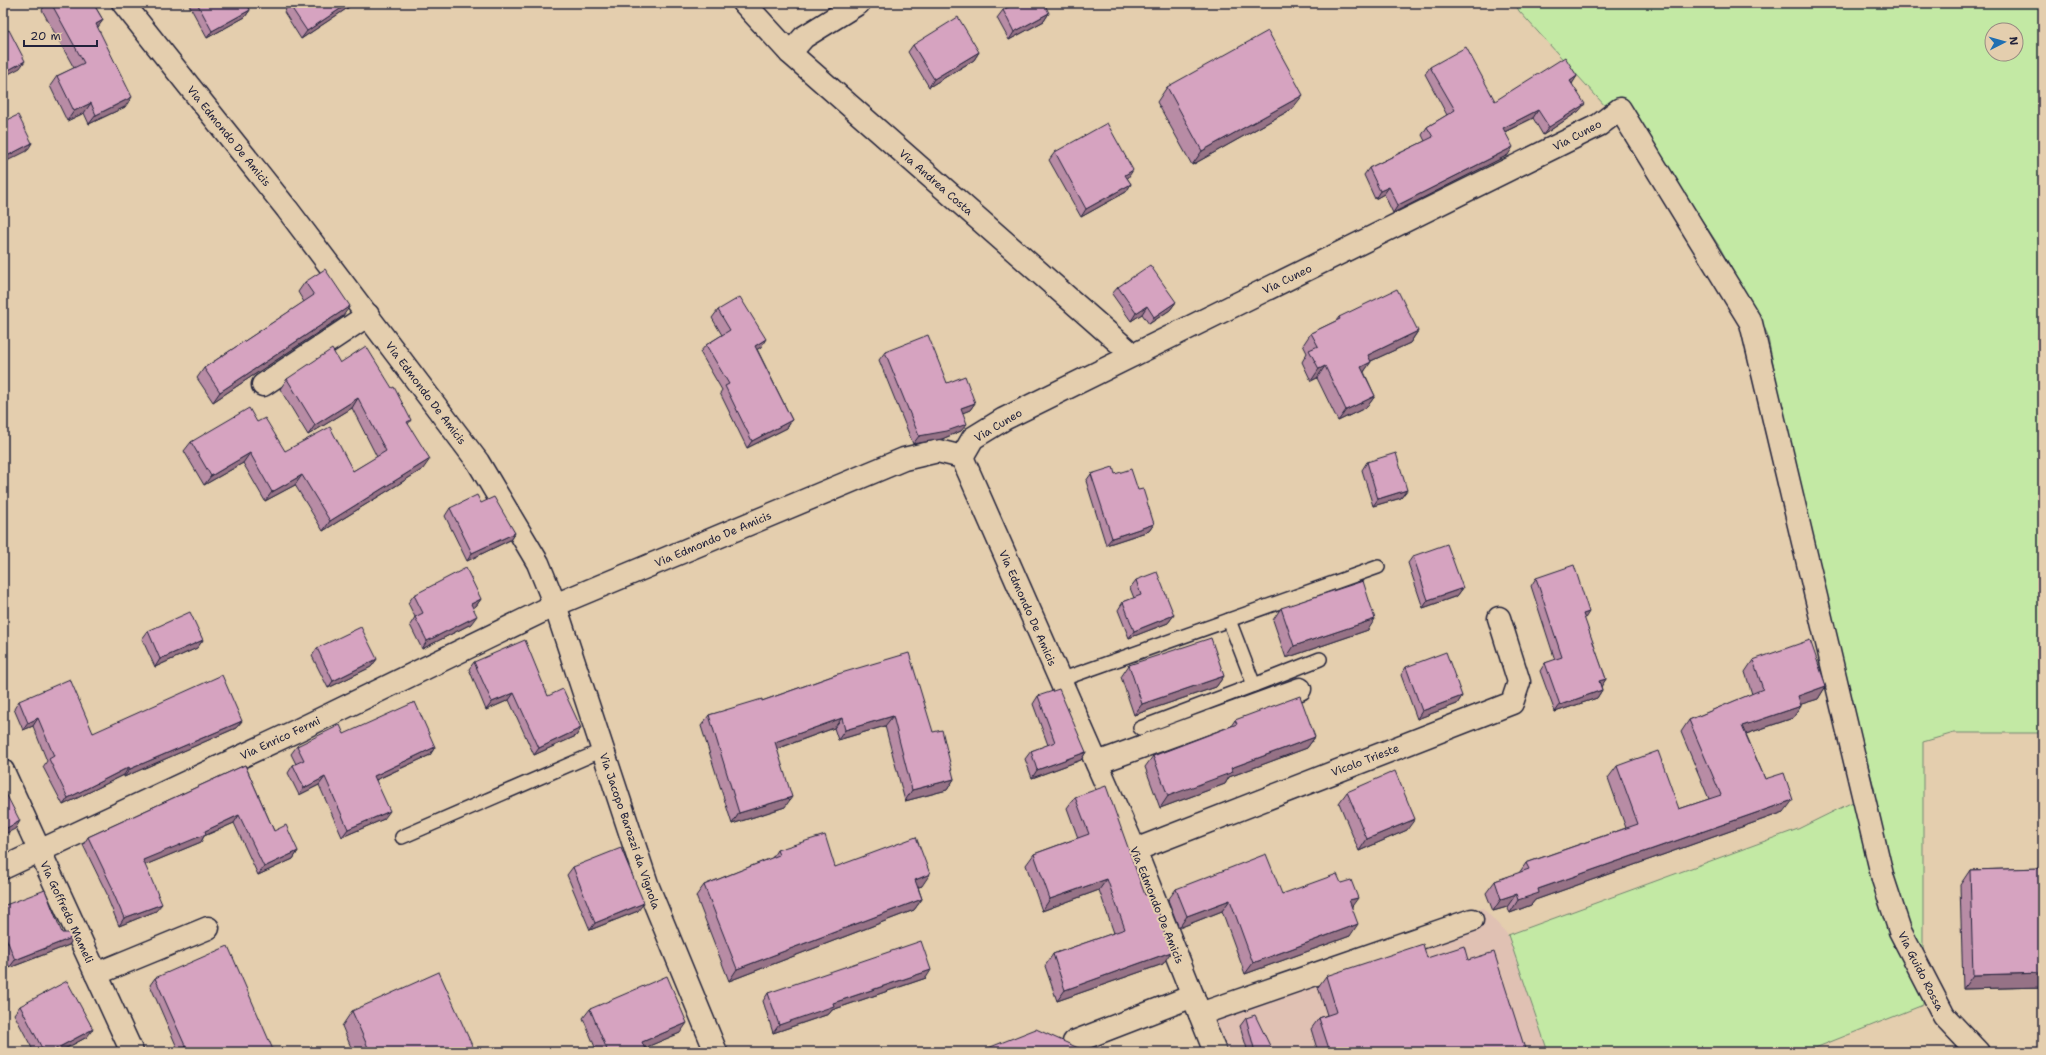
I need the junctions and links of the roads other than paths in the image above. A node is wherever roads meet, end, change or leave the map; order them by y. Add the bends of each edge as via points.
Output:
1 (124, 3) edge
2 (744, 3) edge
3 (858, 3) edge
4 (790, 53) junction
5 (1620, 110) joint
6 (368, 315) junction
7 (1133, 355) junction
8 (263, 385) dead end
9 (962, 457) junction
10 (1378, 567) dead end
11 (555, 605) junction
12 (1499, 618) dead end
13 (1229, 620) junction
14 (1320, 659) dead end
15 (1060, 680) junction
16 (1254, 685) junction
17 (1300, 690) dead end
18 (1140, 728) dead end
19 (602, 750) junction
20 (1097, 764) junction
21 (3, 771) edge
22 (402, 837) dead end
23 (39, 850) junction
24 (1135, 850) junction
25 (3, 868) edge
26 (1472, 920) dead end
27 (208, 928) dead end
28 (96, 974) junction
29 (1196, 1005) junction
30 (132, 1052) edge
31 (716, 1052) edge
32 (1078, 1052) edge
33 (1215, 1052) edge
34 (1978, 1052) edge

1 - 6 street, Via Edmondo De Amicis
2 - 4 street, Via Andrea Costa
3 - 4 street via 804,37
4 - 7 street, Via Andrea Costa
5 - 7 street, Via Cuneo via 1599,125
5 - 34 street, Via Guido Rossa via 1750,323 1883,879 1900,931 1944,1016
6 - 8 street
6 - 11 street, Via Edmondo De Amicis via 478,462 538,563
7 - 9 street, Via Cuneo via 1004,419 973,438
9 - 11 street, Via Edmondo De Amicis via 938,451 904,459
9 - 15 street, Via Edmondo De Amicis
10 - 13 lane
11 - 19 street, Via Jacopo Barozzi da Vignola
11 - 23 street, Via Enrico Fermi via 296,731
12 - 24 street, Vicolo Trieste via 1519,682 1512,703
13 - 15 lane
13 - 16 lane
14 - 16 lane
15 - 20 street, Via Edmondo De Amicis
16 - 18 lane
17 - 20 street
19 - 22 lane
19 - 31 street, Via Jacopo Barozzi da Vignola via 648,887
20 - 24 street, Via Edmondo De Amicis
21 - 23 street, Via Goffredo Mameli
23 - 25 street, Via Enrico Fermi
23 - 28 street, Via Goffredo Mameli
24 - 29 street, Via Edmondo De Amicis
26 - 29 street
27 - 28 street
28 - 30 street, Via Goffredo Mameli
29 - 32 street via 1074,1042
29 - 33 street, Via Edmondo De Amicis

